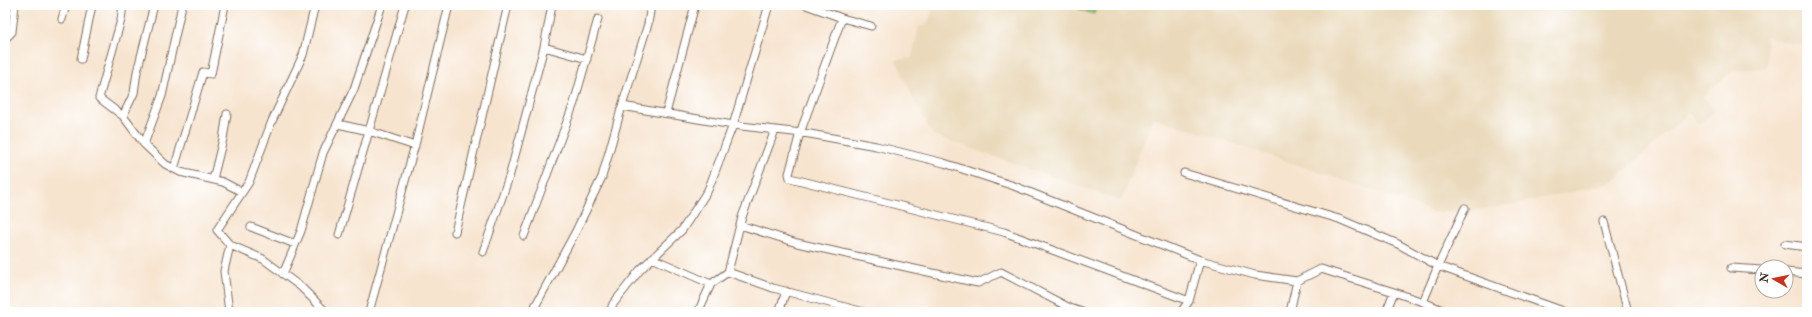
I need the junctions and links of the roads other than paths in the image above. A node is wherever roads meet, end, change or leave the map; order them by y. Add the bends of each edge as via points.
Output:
1 (15, 5) edge
2 (66, 5) edge
3 (92, 5) edge
4 (123, 5) edge
5 (154, 5) edge
6 (182, 5) edge
7 (225, 5) edge
8 (315, 5) edge
9 (382, 5) edge
10 (405, 5) edge
11 (449, 5) edge
12 (508, 5) edge
13 (552, 5) edge
14 (651, 5) edge
15 (695, 5) edge
16 (769, 5) edge
17 (806, 5) edge
18 (842, 18) junction
19 (598, 19) dead end
20 (62, 20) dead end
21 (871, 26) dead end
22 (5, 39) edge
23 (544, 47) junction
24 (81, 58) dead end
25 (587, 59) junction
26 (622, 106) junction
27 (666, 113) junction
28 (227, 114) dead end
29 (123, 116) junction
30 (338, 124) junction
31 (733, 125) junction
32 (775, 130) junction
33 (369, 131) junction
34 (800, 133) junction
35 (144, 144) junction
36 (415, 146) junction
37 (174, 169) junction
38 (1184, 173) dead end
39 (213, 179) junction
40 (242, 192) junction
41 (1465, 208) dead end
42 (1604, 222) dead end
43 (740, 225) junction
44 (251, 227) dead end
45 (455, 232) dead end
46 (339, 235) dead end
47 (524, 236) dead end
48 (295, 244) junction
49 (1785, 244) dead end
50 (230, 245) junction
51 (1807, 246) edge
52 (483, 252) dead end
53 (652, 258) junction
54 (1200, 260) junction
55 (1438, 266) junction
56 (1731, 268) dead end
57 (1754, 269) edge
58 (728, 272) junction
59 (1794, 273) edge
60 (283, 274) junction
61 (1807, 274) edge
62 (1297, 281) junction
63 (711, 284) junction
64 (786, 291) junction
65 (1394, 292) junction
66 (1189, 301) junction
67 (1423, 302) junction
68 (229, 312) edge
69 (326, 312) edge
70 (369, 312) edge
71 (532, 312) edge
72 (610, 312) edge
73 (698, 312) edge
74 (778, 312) edge
75 (864, 312) edge
76 (1082, 312) edge
77 (1181, 312) edge
78 (1290, 312) edge
79 (1386, 312) edge
80 (1447, 312) edge
81 (1566, 312) edge
82 (1628, 312) edge

1 - 22 street via 12,32
2 - 20 street
3 - 24 street
4 - 29 street via 99,98
5 - 29 street via 134,94
6 - 35 street via 162,96
7 - 37 street via 211,74 203,72
8 - 40 street via 303,55 272,121 249,182
9 - 30 street via 354,89
10 - 33 street
11 - 36 street
12 - 45 street
13 - 23 street
14 - 26 street via 648,24
15 - 27 street
16 - 31 street
17 - 18 street
18 - 21 street
18 - 34 street
19 - 25 street
23 - 25 street
23 - 52 street via 510,174
25 - 47 street via 574,103
26 - 27 street
26 - 71 street via 602,177
27 - 31 street
28 - 39 street
29 - 35 street
30 - 33 street
30 - 48 street via 323,153
31 - 32 street
31 - 53 street via 708,190 682,230
32 - 34 street
32 - 43 street
33 - 36 street
33 - 46 street
34 - 54 street via 876,146 951,165 1014,186
34 - 66 street via 790,178 1004,232
35 - 37 street
36 - 70 street
37 - 39 street
38 - 55 street via 1338,220 1398,244
39 - 40 street
40 - 50 street via 217,230
41 - 55 street
42 - 82 street
43 - 58 street
43 - 76 street via 797,243 978,283 1001,272
44 - 48 street
48 - 60 street
49 - 51 street
50 - 60 street via 263,259
50 - 68 street via 224,272
53 - 63 street
53 - 72 street via 613,304
54 - 62 street via 1255,275
54 - 66 street
55 - 67 street
55 - 81 street
56 - 57 street
58 - 63 street
58 - 64 street
59 - 61 street
60 - 69 street via 301,287
62 - 65 street via 1321,269
62 - 78 street
63 - 73 street
64 - 74 street
64 - 75 street
65 - 67 street
65 - 79 street
66 - 77 street
67 - 80 street

